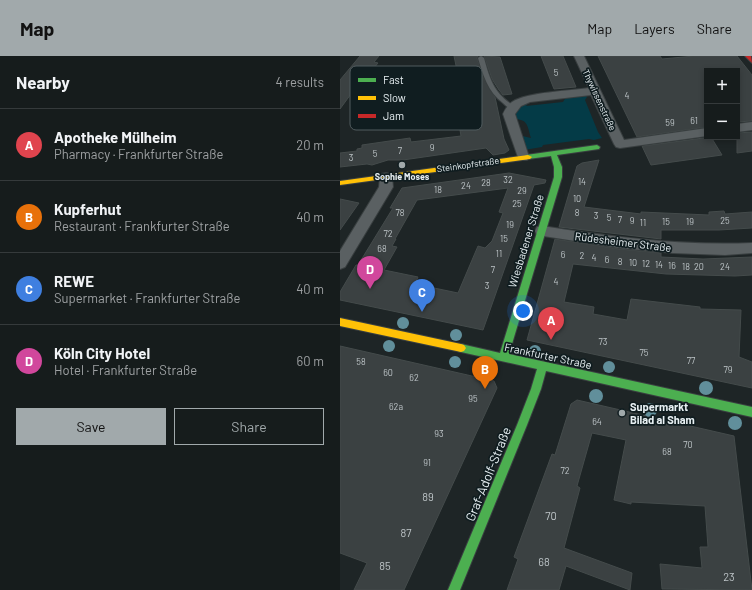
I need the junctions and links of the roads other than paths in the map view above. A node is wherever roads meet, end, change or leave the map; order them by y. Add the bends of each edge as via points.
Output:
1 (579, 56) edge
2 (748, 56) edge
3 (481, 58) dead end
4 (752, 61) edge
5 (596, 91) junction
6 (512, 107) junction
7 (752, 126) edge
8 (740, 128) edge
9 (704, 132) edge
10 (597, 147) dead end
11 (554, 153) junction
12 (523, 158) junction
13 (386, 177) junction
14 (340, 183) edge
15 (542, 230) junction
16 (752, 248) edge
17 (340, 263) edge
18 (340, 322) edge
19 (503, 358) junction
20 (542, 366) junction
21 (752, 412) edge
22 (454, 590) edge

1 - 5 street, Thywissenstraße
2 - 4 street
3 - 6 lane via 491,89
5 - 6 street via 529,99
5 - 9 street, Thywissenstraße via 620,144
6 - 12 street via 509,114
7 - 8 street
10 - 11 street, Steinkopfstraße
11 - 12 street, Steinkopfstraße
11 - 15 street, Wiesbadener Straße via 558,177
12 - 13 street, Steinkopfstraße
13 - 14 street, Steinkopfstraße
13 - 17 street via 386,187
15 - 16 street, Rüdesheimer Straße via 633,245 684,249
15 - 19 street, Wiesbadener Straße
18 - 19 street, Frankfurter Straße
19 - 20 street, Frankfurter Straße
20 - 21 street, Frankfurter Straße
20 - 22 street, Graf-Adolf-Straße via 531,401

